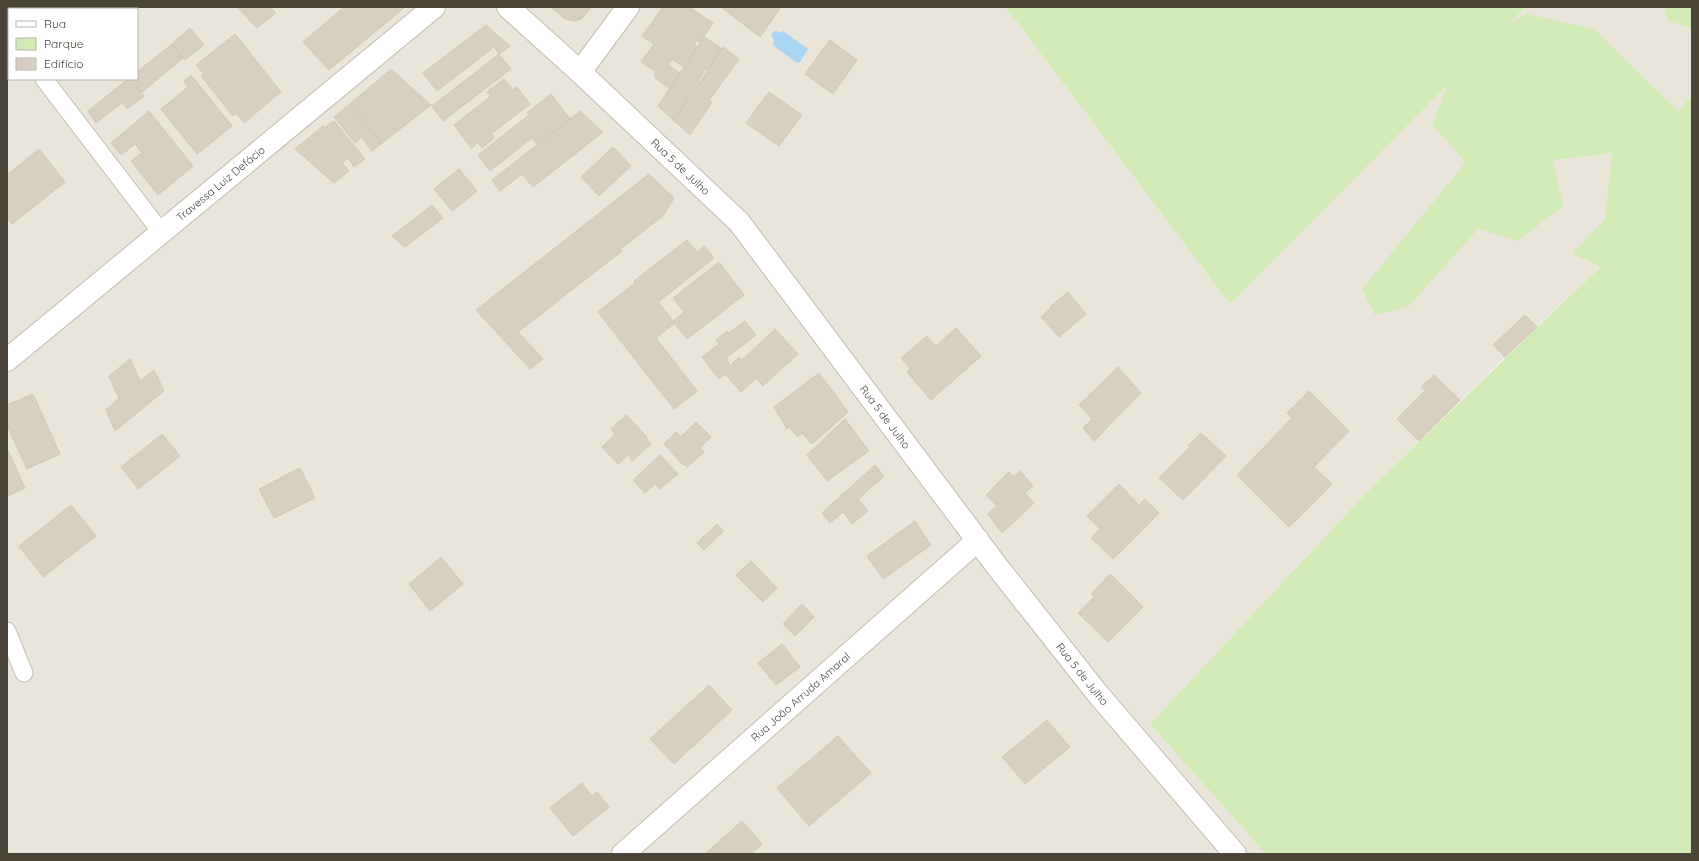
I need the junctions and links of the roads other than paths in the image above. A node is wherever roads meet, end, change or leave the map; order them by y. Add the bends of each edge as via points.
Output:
1 (434, 7) edge
2 (508, 7) edge
3 (628, 7) edge
4 (580, 72) junction
5 (45, 80) edge
6 (161, 232) junction
7 (7, 360) edge
8 (978, 540) junction
9 (7, 631) edge
10 (24, 673) dead end
11 (623, 854) edge
12 (1235, 854) edge

1 - 6 street, Travessa Luiz Defácio
2 - 4 street, Rua 5 de Julho
3 - 4 street
4 - 8 street, Rua 5 de Julho via 738,222
5 - 6 lane
6 - 7 street, Travessa Luiz Defácio
8 - 11 street, Rua João Arruda Amaral
8 - 12 street, Rua 5 de Julho via 1087,681
9 - 10 lane

